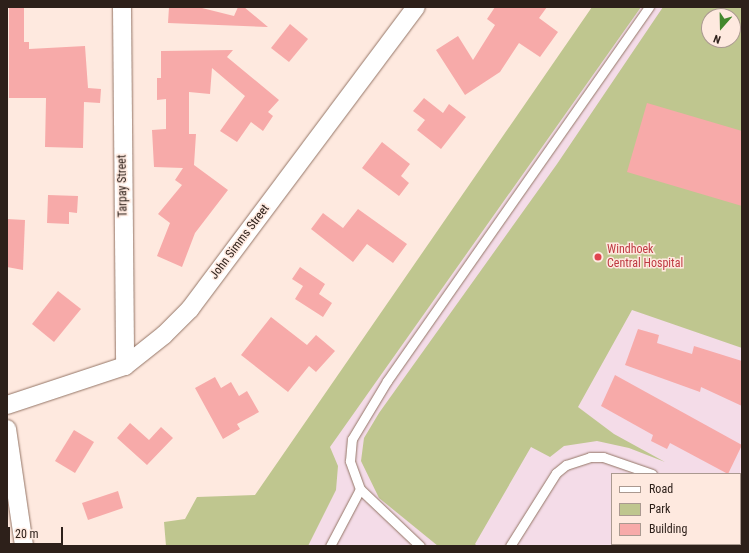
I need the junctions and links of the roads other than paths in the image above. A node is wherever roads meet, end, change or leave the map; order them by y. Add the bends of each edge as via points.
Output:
1 (122, 7) edge
2 (416, 7) edge
3 (649, 7) edge
4 (125, 366) junction
5 (7, 405) edge
6 (7, 429) edge
7 (649, 473) edge
8 (360, 489) junction
9 (24, 546) edge
10 (330, 546) edge
11 (420, 546) edge
12 (510, 546) edge

1 - 4 street, Tarpay Street
2 - 4 street, John Simms Street via 190,309 164,335
3 - 8 lane via 387,381 352,439 350,461
4 - 5 street, John Simms Street
6 - 9 street
7 - 12 lane via 603,457 590,457 566,465 556,473
8 - 10 lane
8 - 11 lane

